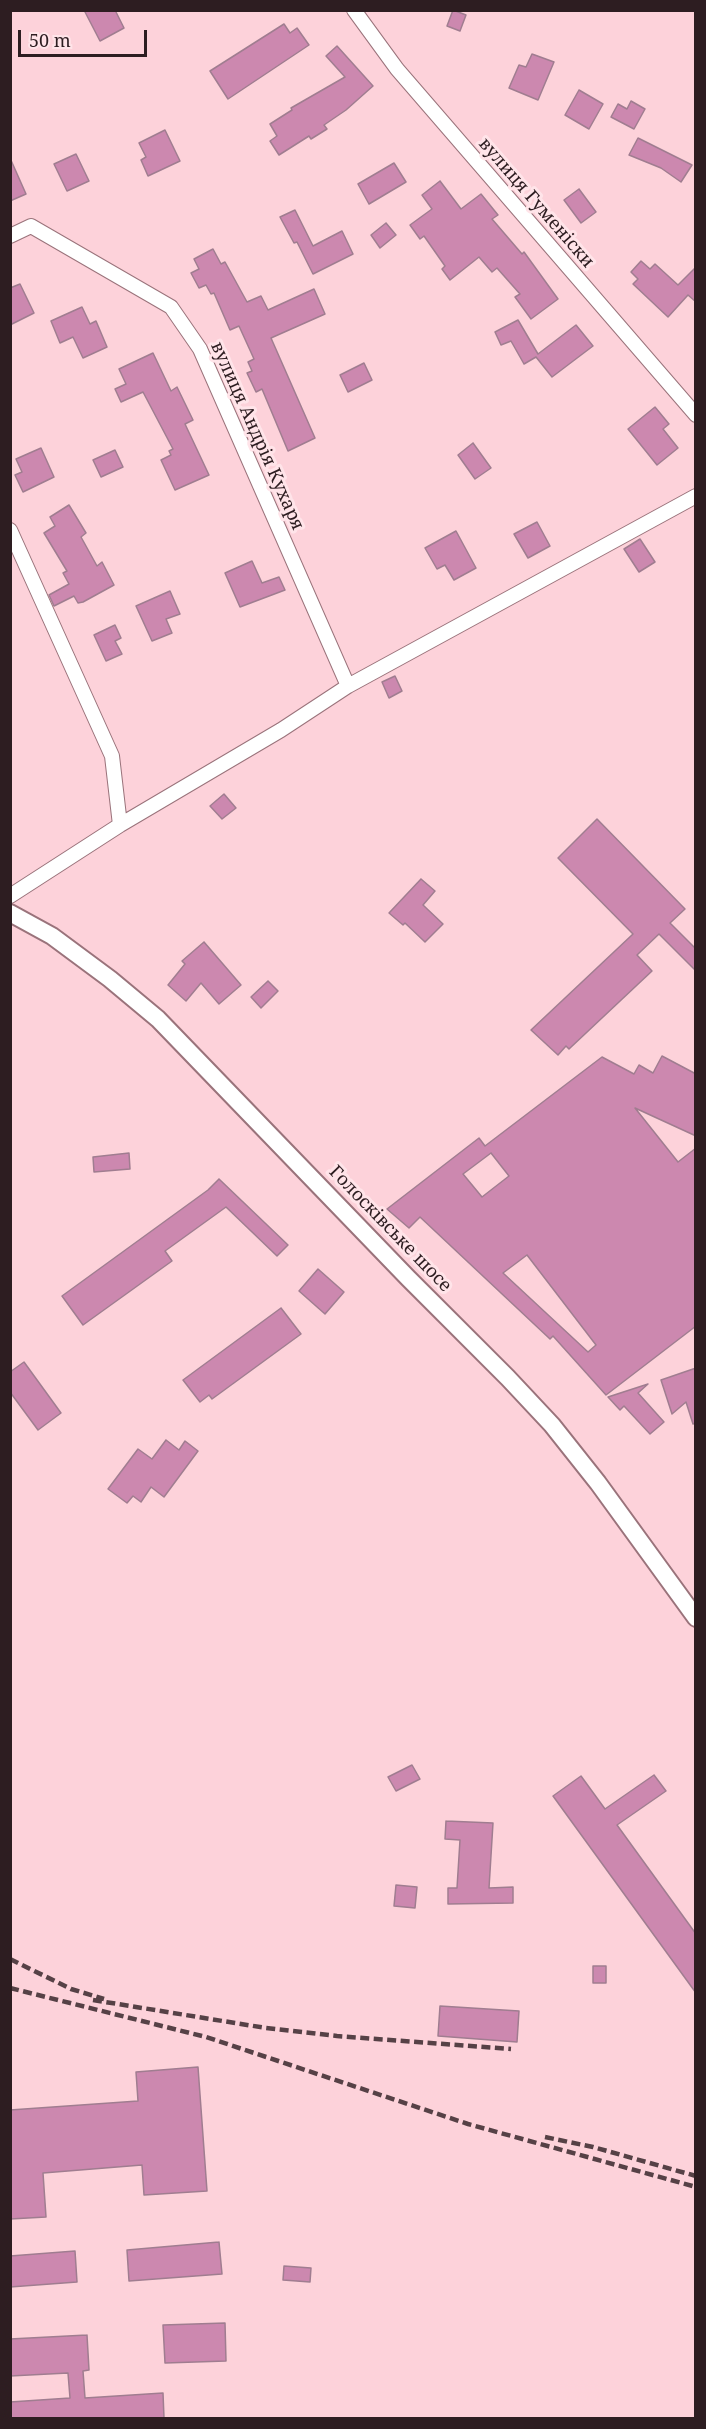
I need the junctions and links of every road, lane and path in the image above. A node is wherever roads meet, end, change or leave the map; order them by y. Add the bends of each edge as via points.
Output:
1 (354, 10) edge
2 (10, 236) edge
3 (696, 415) edge
4 (696, 496) edge
5 (10, 530) edge
6 (348, 686) junction
7 (120, 825) junction
8 (10, 896) edge
9 (10, 913) edge
10 (696, 1618) edge

1 - 3 street, вулиця Гуменіски via 397,69
2 - 6 street, вулиця Андрія Кухаря via 31,226 171,306 200,349
4 - 6 street
5 - 7 street via 111,756
6 - 7 street
7 - 8 street
9 - 10 street, Голосківське шосе via 51,936 110,978 197,1057 552,1425

